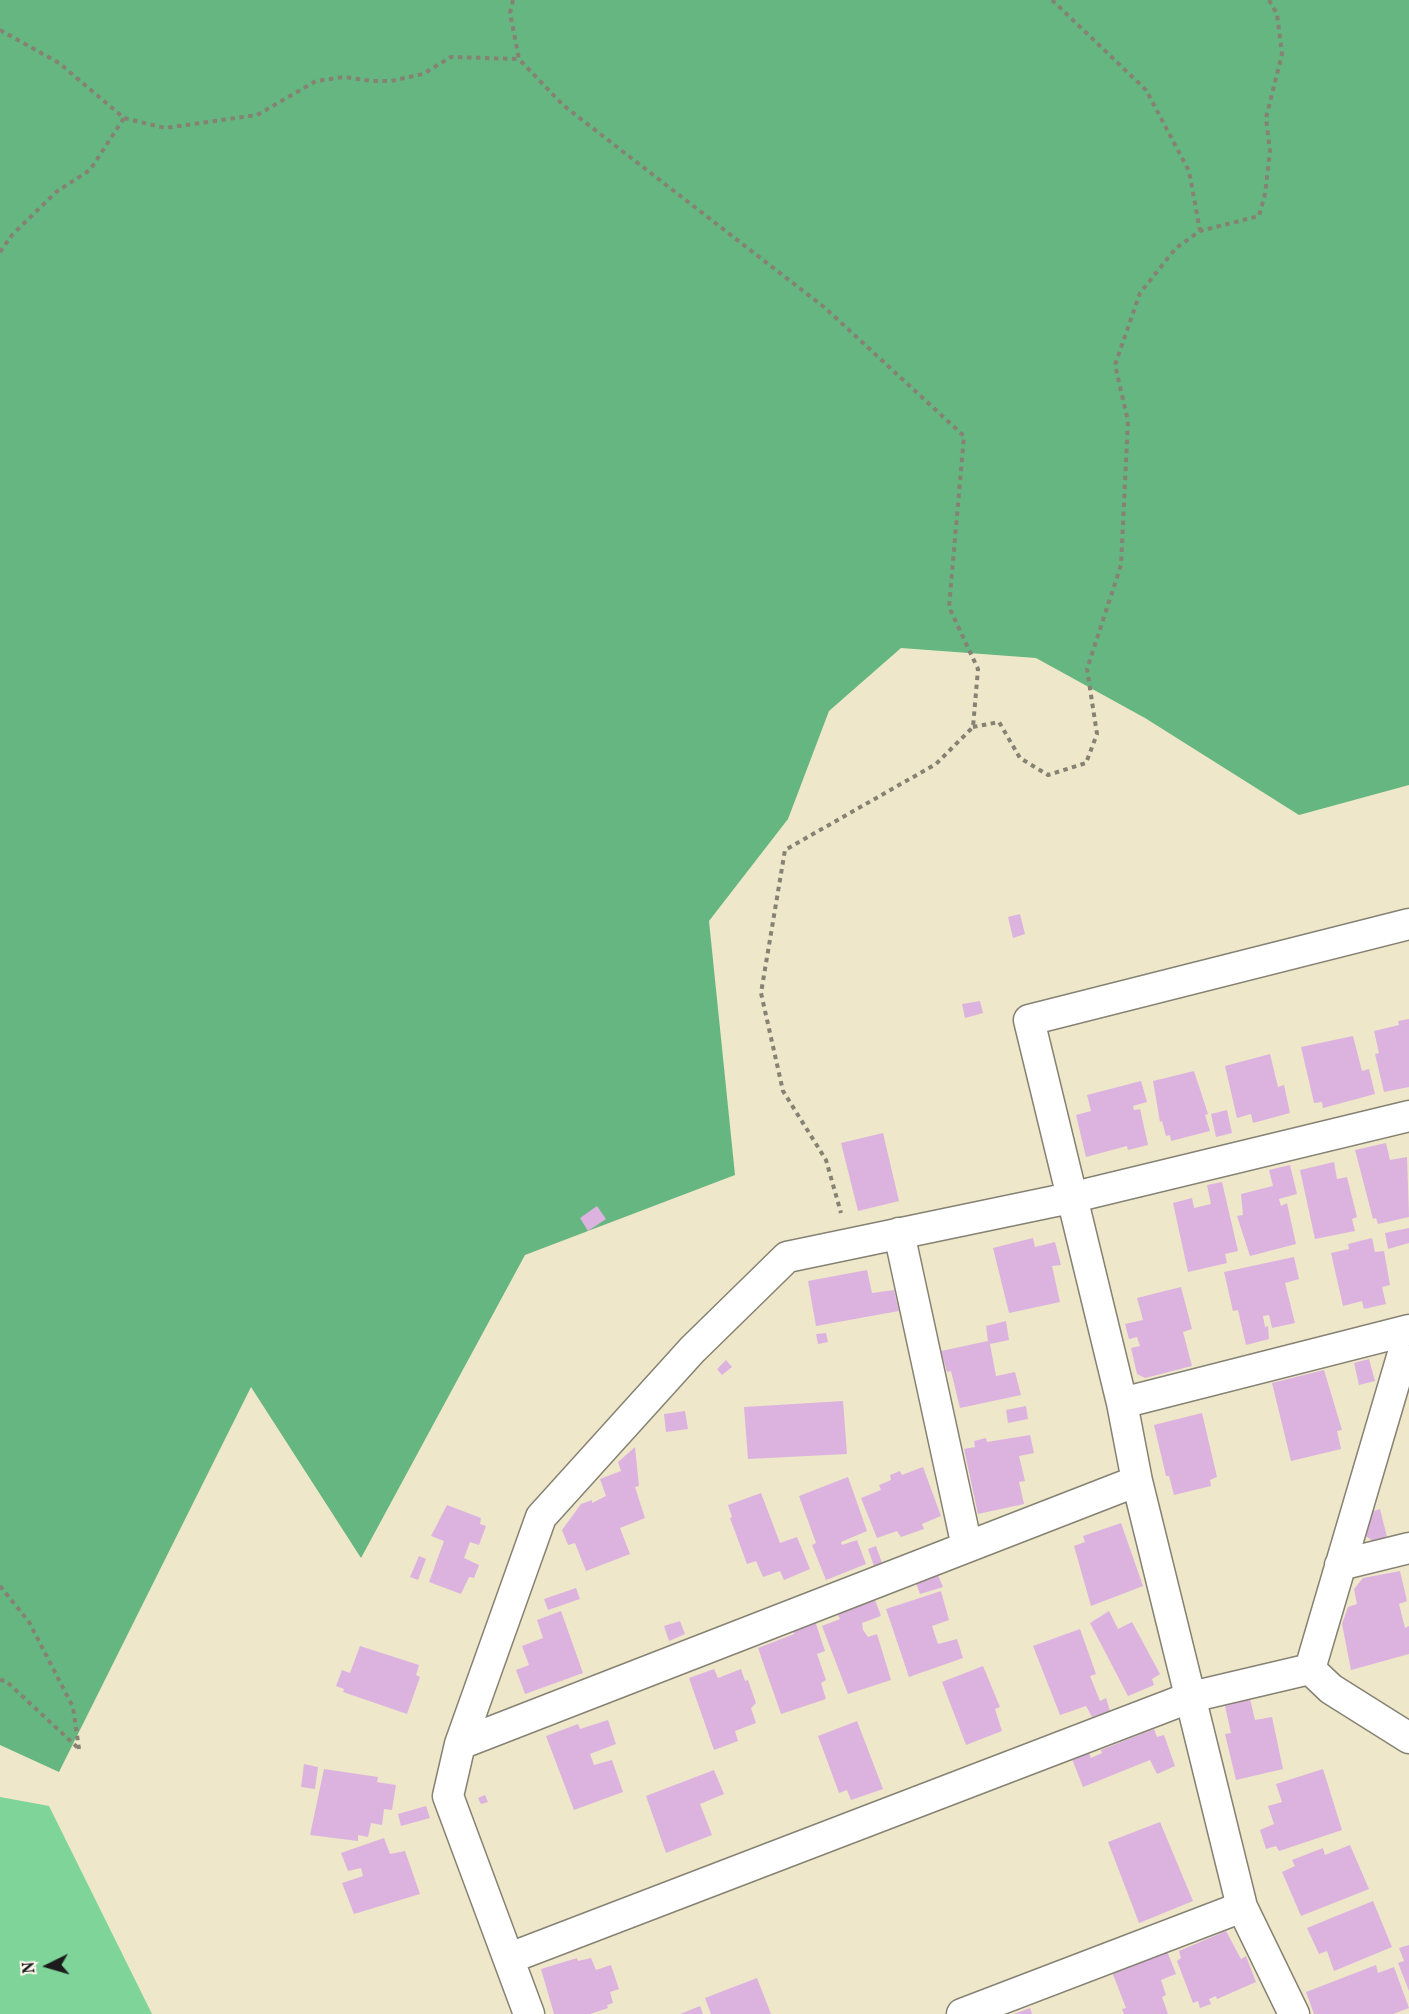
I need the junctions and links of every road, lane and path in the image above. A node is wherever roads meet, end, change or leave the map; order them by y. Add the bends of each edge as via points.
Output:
1 (513, 0) edge
2 (1052, 0) edge
3 (1269, 0) edge
4 (0, 30) edge
5 (519, 59) junction
6 (124, 118) junction
7 (1200, 231) junction
8 (0, 252) edge
9 (973, 727) junction
10 (1409, 924) edge
11 (1409, 1116) edge
12 (1070, 1198) junction
13 (899, 1233) junction
14 (850, 1243) junction
15 (1409, 1331) edge
16 (1122, 1403) junction
17 (1137, 1481) junction
18 (967, 1547) junction
19 (1409, 1548) edge
20 (1340, 1565) junction
21 (0, 1586) edge
22 (1310, 1669) junction
23 (0, 1680) edge
24 (1191, 1697) junction
25 (1409, 1738) edge
26 (460, 1744) junction
27 (1242, 1907) junction
28 (510, 1958) junction
29 (529, 2014) edge
30 (962, 2014) edge
31 (1294, 2014) edge

1 - 5 path via 510,13
2 - 7 path via 1146,90 1189,171
3 - 7 path via 1277,14 1282,54 1266,118 1270,151 1259,216
4 - 6 path via 59,63
5 - 6 path via 452,57 423,74 391,81 344,77 316,81 257,116 165,128
5 - 9 path via 564,106 824,307 964,436 949,607 978,669
6 - 8 path via 90,170 56,192
7 - 9 path via 1176,248 1140,292 1115,365 1128,421 1121,565 1087,669 1097,734 1086,763 1048,775 1020,758 999,722
9 - 14 path via 936,764 785,850 761,993 783,1091 826,1160
10 - 12 street via 1029,1020
11 - 12 street
12 - 13 street
12 - 16 street
13 - 14 street
13 - 18 street
14 - 26 street via 787,1257 692,1350 541,1517
15 - 16 street
15 - 20 street
16 - 17 street
17 - 18 street
17 - 24 street
18 - 26 street
19 - 20 street
20 - 22 street
21 - 23 path via 29,1622 73,1707 79,1749 6,1681
22 - 24 street
22 - 25 street via 1331,1689
24 - 27 street
24 - 28 street
26 - 28 street via 448,1796
27 - 30 street
27 - 31 street
28 - 29 street

